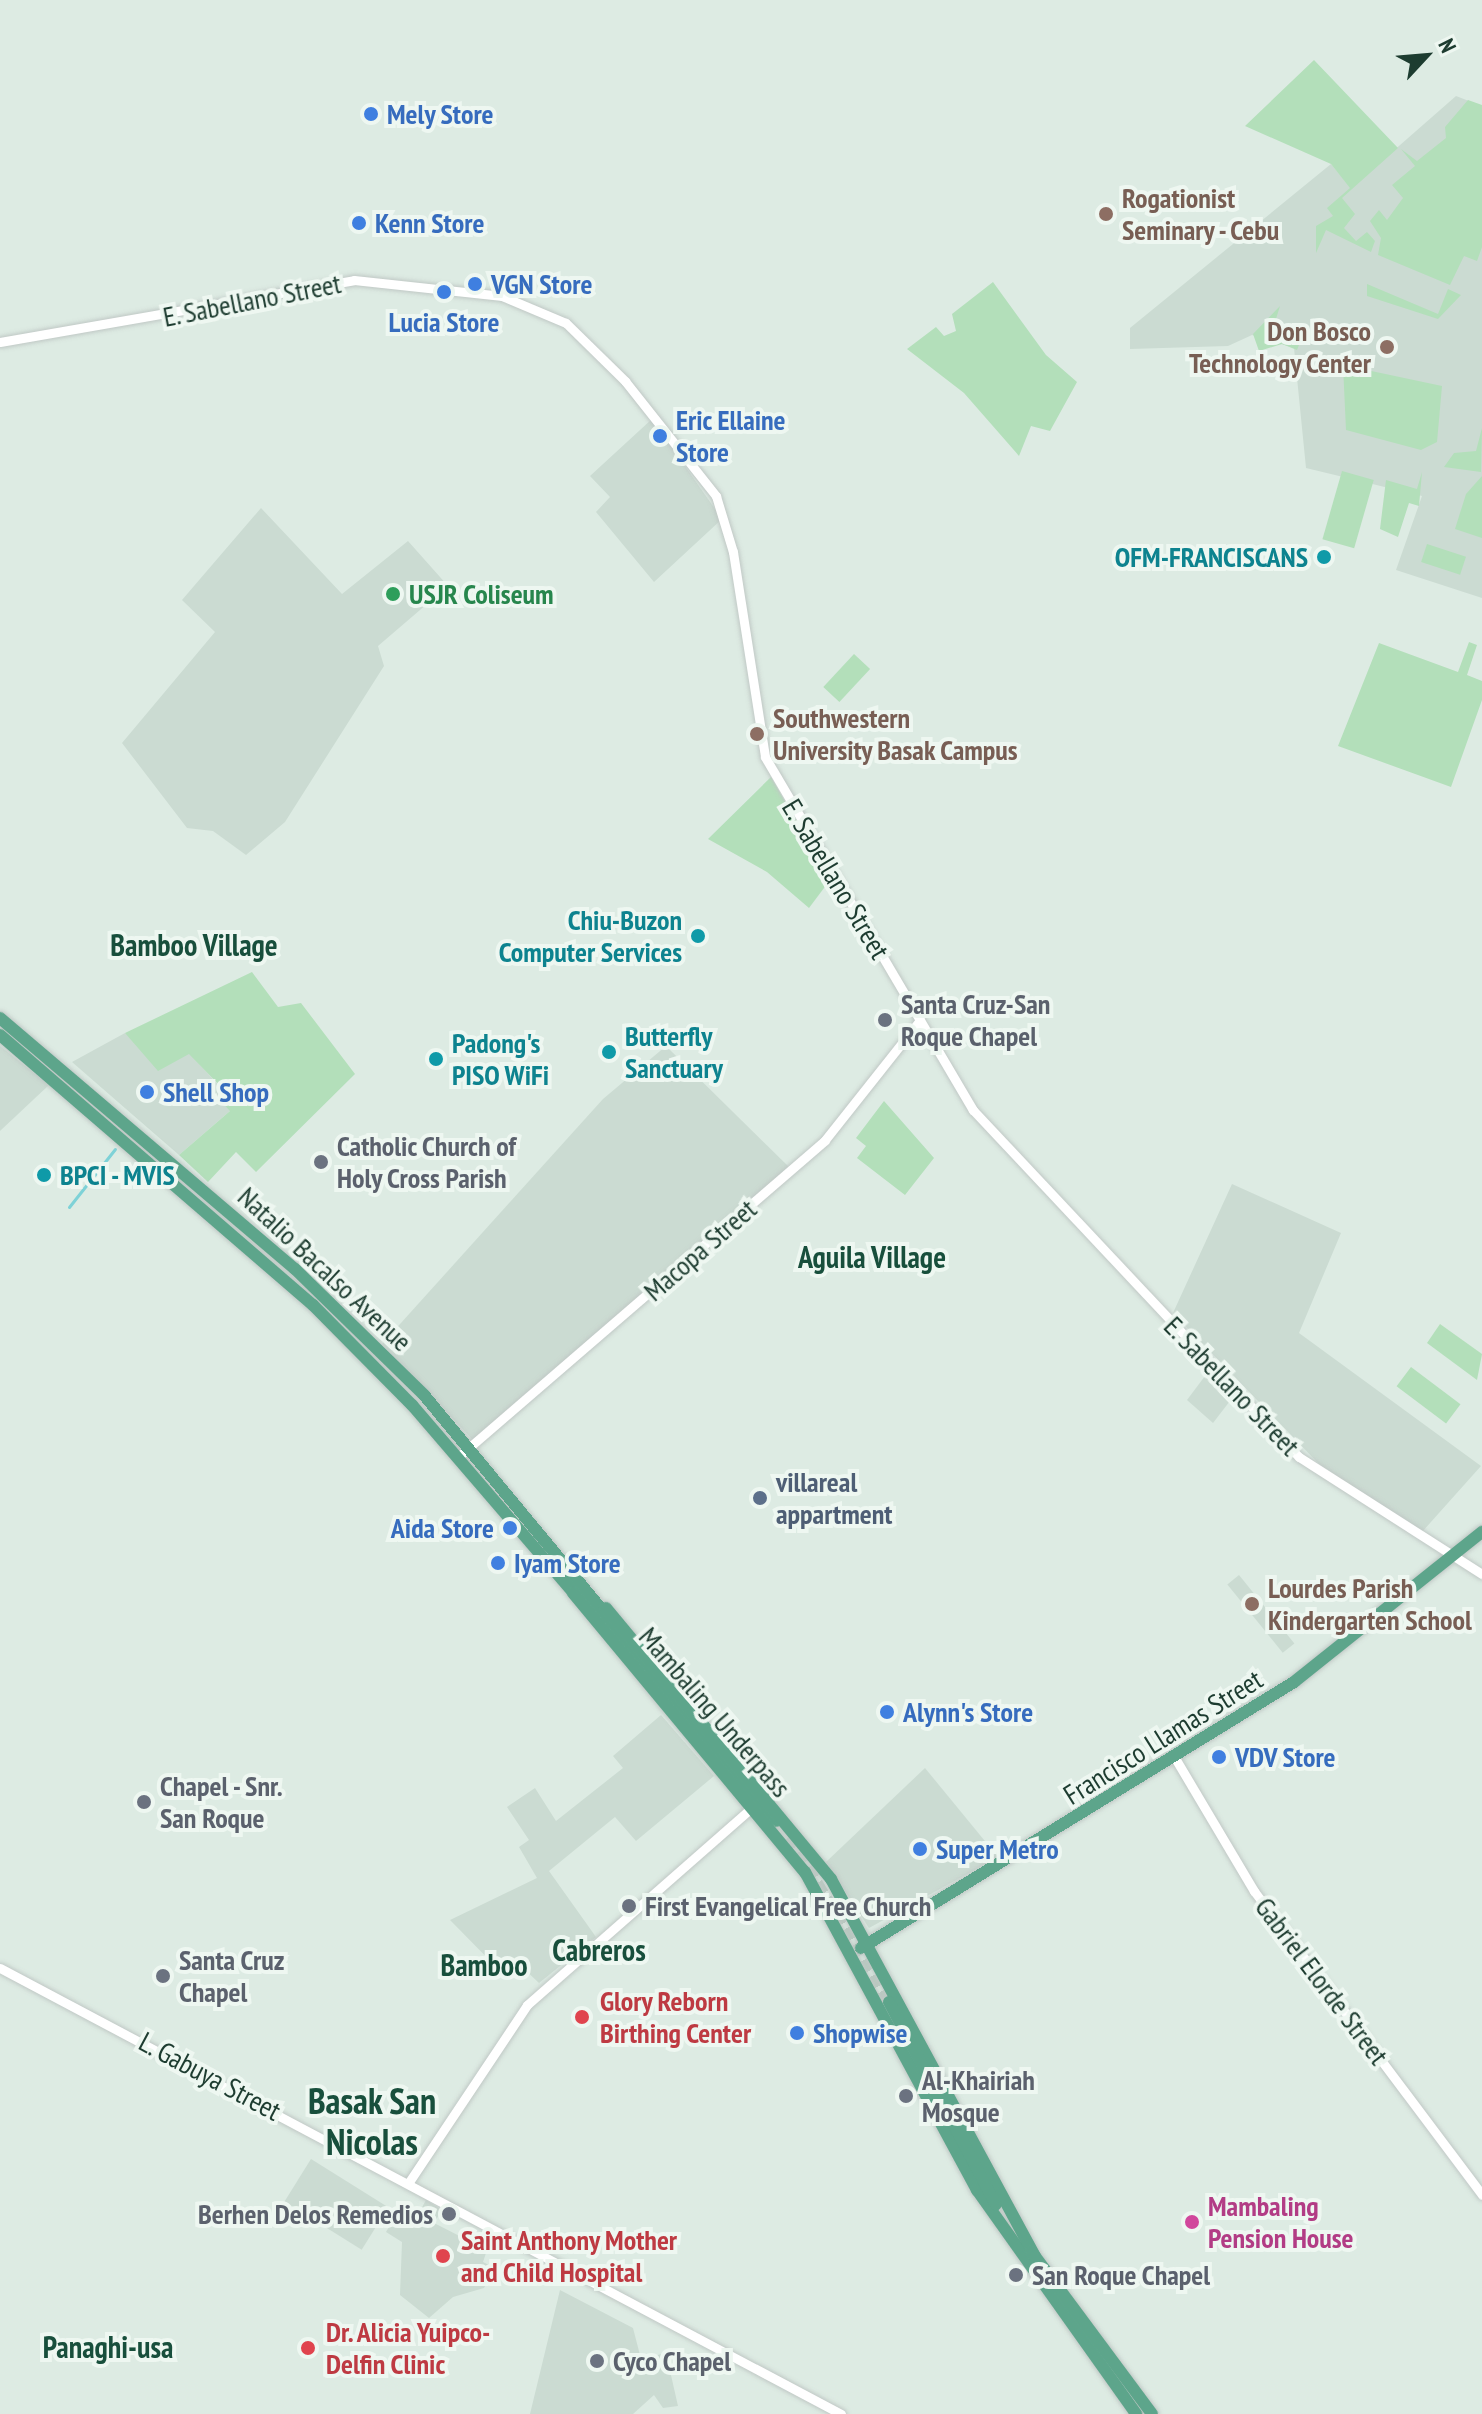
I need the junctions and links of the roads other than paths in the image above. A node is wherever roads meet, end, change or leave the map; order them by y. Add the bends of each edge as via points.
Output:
1 (0, 342) edge
2 (0, 1018) edge
3 (920, 1020) junction
4 (0, 1035) edge
5 (254, 1234) junction
6 (244, 1246) junction
7 (469, 1449) junction
8 (457, 1458) junction
9 (1482, 1532) edge
10 (1452, 1558) junction
11 (1482, 1574) edge
12 (579, 1590) junction
13 (617, 1633) joint
14 (1175, 1758) junction
15 (751, 1808) junction
16 (777, 1821) dead end
17 (868, 1944) junction
18 (851, 1954) junction
19 (0, 1968) edge
20 (889, 2002) tunnel mouth
21 (409, 2182) junction
22 (1482, 2195) edge
23 (1030, 2258) junction
24 (841, 2414) edge
25 (1136, 2414) edge
26 (1152, 2414) edge

1 - 3 street, E. Sabellano Street via 177,316 343,280 491,294 566,323 625,381 716,496 733,552 765,757
2 - 5 main road, Natalio Bacalso Avenue
3 - 7 street, Macopa Street via 825,1140
3 - 10 street, E. Sabellano Street via 1011,1159 1238,1397 1309,1465
4 - 6 main road, Natalio Bacalso Avenue
5 - 6 main road
5 - 7 main road, Natalio Bacalso Avenue via 373,1344
6 - 8 main road, Natalio Bacalso Avenue via 363,1354
7 - 8 street, Macopa Street
7 - 12 main road, Natalio Bacalso Avenue
8 - 12 main road, Natalio Bacalso Avenue
9 - 10 main road, Francisco Llamas Street
10 - 11 street, E. Sabellano Street
10 - 14 main road, Francisco Llamas Street via 1337,1651
12 - 13 main road, Natalio Bacalso Avenue
12 - 15 main road, Natalio Bacalso Avenue
12 - 17 main road, Natalio Bacalso Avenue via 800,1836
13 - 16 main road, Mambaling Underpass
14 - 17 main road, Francisco Llamas Street
14 - 22 street, Gabriel Elorde Street via 1254,1891
15 - 18 main road, Natalio Bacalso Avenue via 805,1872
15 - 21 street via 527,2005
17 - 18 main road, Francisco Llamas Street
17 - 23 main road, Natalio Bacalso Avenue
18 - 23 main road, Natalio Bacalso Avenue via 977,2190
19 - 21 street, L. Gabuya Street
20 - 23 main road, Natalio Bacalso Avenue
21 - 24 street, L. Gabuya Street
23 - 25 main road, Natalio Bacalso Avenue
23 - 26 main road, Natalio Bacalso Avenue

